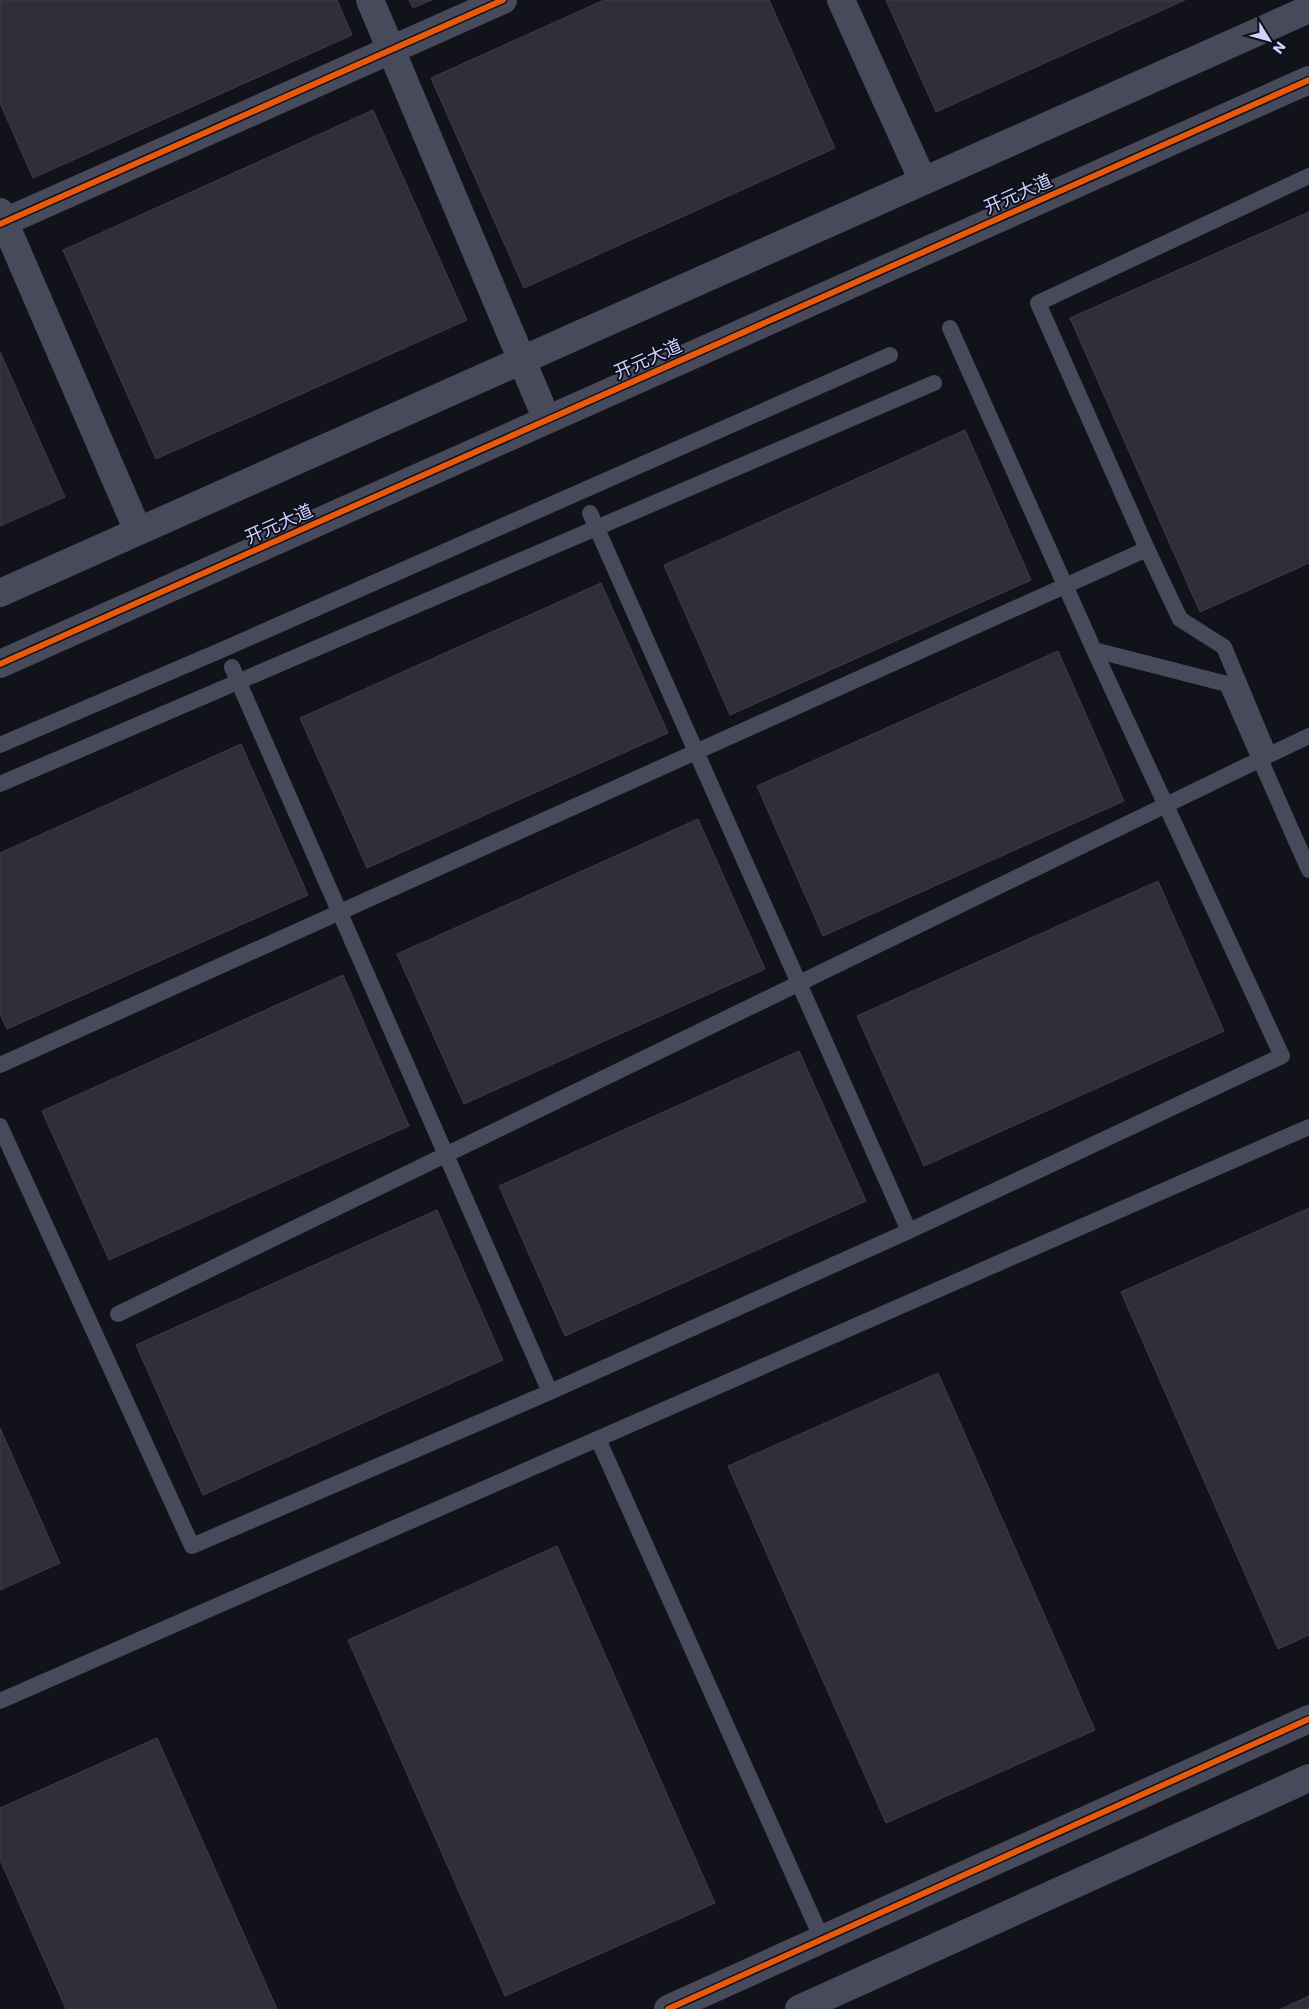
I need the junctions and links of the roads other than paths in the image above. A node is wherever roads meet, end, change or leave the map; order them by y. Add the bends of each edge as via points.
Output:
1 (370, 0) edge
2 (503, 0) edge
3 (841, 0) edge
4 (1309, 8) edge
5 (391, 50) junction
6 (1309, 80) edge
7 (1309, 176) edge
8 (923, 181) junction
9 (2, 219) edge
10 (950, 328) dead end
11 (890, 355) dead end
12 (522, 360) junction
13 (934, 383) dead end
14 (547, 420) junction
15 (581, 491) junction
16 (138, 531) junction
17 (1147, 549) junction
18 (0, 593) edge
19 (224, 649) junction
20 (1094, 650) junction
21 (0, 664) edge
22 (1309, 736) edge
23 (0, 745) edge
24 (1269, 755) junction
25 (0, 784) edge
26 (1309, 870) edge
27 (0, 1065) edge
28 (0, 1126) edge
29 (1309, 1127) edge
30 (909, 1231) junction
31 (118, 1314) dead end
32 (550, 1392) junction
33 (598, 1439) junction
34 (0, 1701) edge
35 (1309, 1719) edge
36 (1309, 1778) edge
37 (822, 1939) junction
38 (668, 2009) edge
39 (799, 2009) edge

1 - 5 street
2 - 5 street
3 - 8 street
4 - 8 street
5 - 9 street
5 - 12 street
6 - 14 street, 开元大道
7 - 17 lane via 1038,302
8 - 12 street
9 - 16 street
10 - 20 lane, bridge
11 - 15 lane
12 - 14 street
12 - 16 street
13 - 25 lane
14 - 21 street, 开元大道
15 - 19 lane
15 - 30 lane, bridge
16 - 18 street
17 - 24 lane via 1180,619 1224,647
17 - 27 lane
19 - 23 lane
19 - 32 lane, bridge
20 - 26 lane, bridge via 1227,684
20 - 30 lane, bridge via 1282,1056
22 - 24 lane
24 - 31 lane
28 - 32 lane, bridge via 192,1546
29 - 33 lane
30 - 32 lane, bridge
33 - 34 lane
33 - 37 lane
35 - 37 street
36 - 39 street
37 - 38 street

